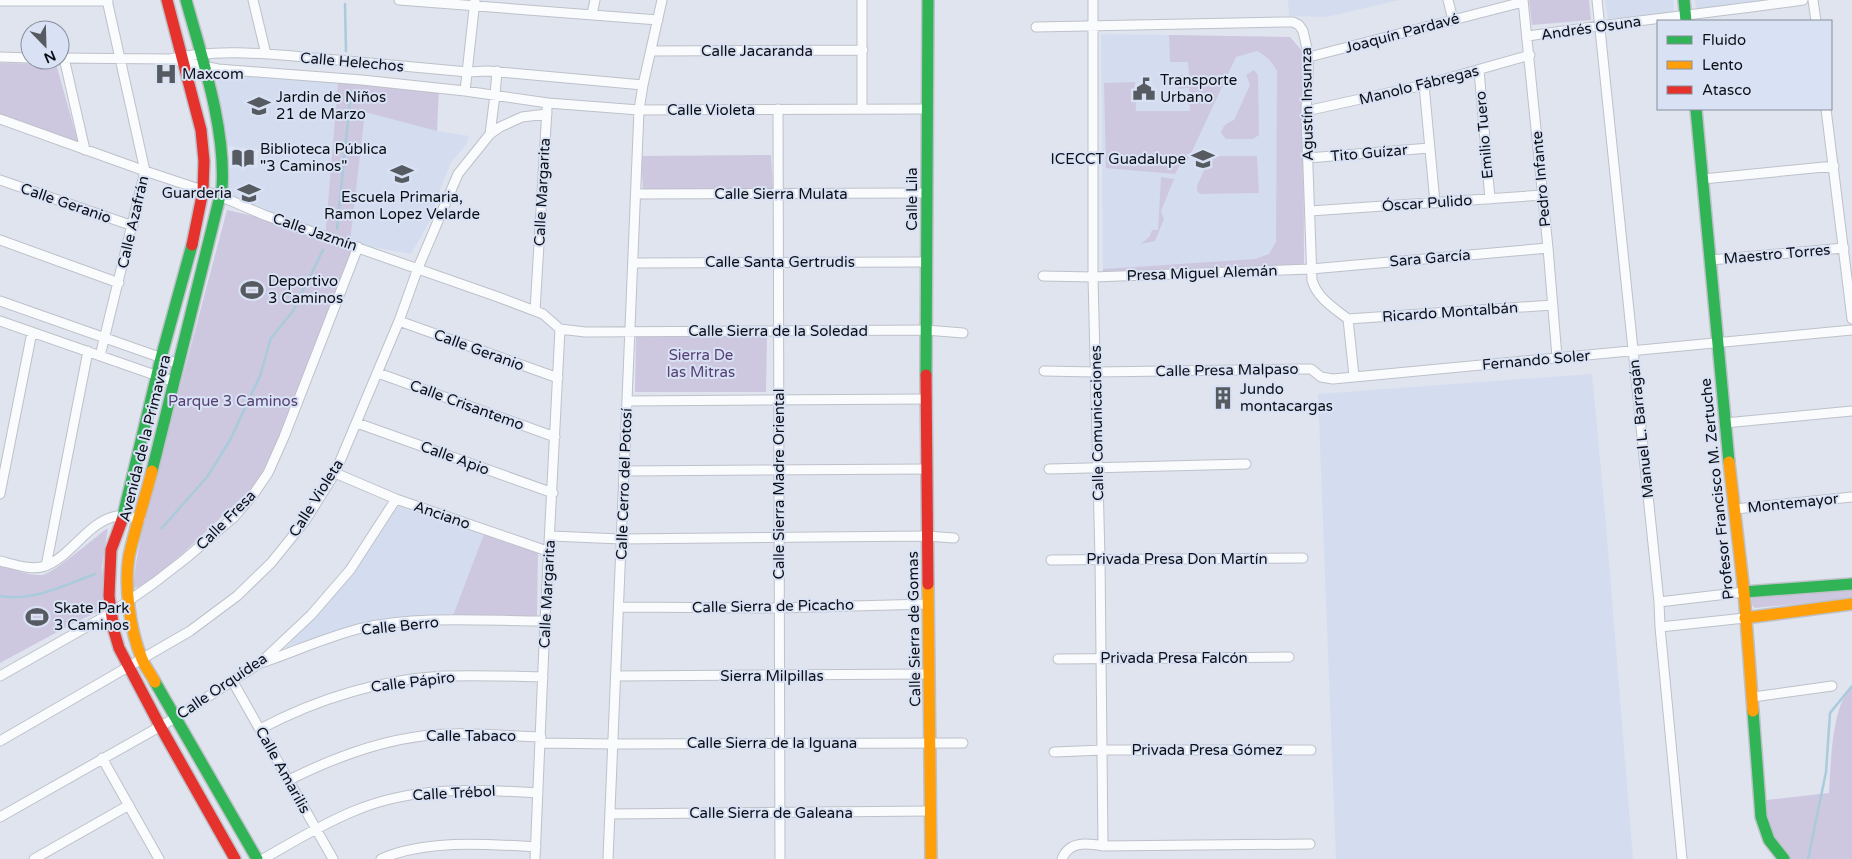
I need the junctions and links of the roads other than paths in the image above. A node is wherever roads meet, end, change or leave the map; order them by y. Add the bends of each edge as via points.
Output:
1 (108, 0) edge
2 (168, 0) edge
3 (186, 0) edge
4 (253, 0) edge
5 (405, 0) edge
6 (595, 0) edge
7 (662, 0) edge
8 (862, 0) edge
9 (928, 0) edge
10 (1093, 0) edge
11 (1448, 0) edge
12 (1597, 0) edge
13 (1684, 0) edge
14 (1804, 0) edge
15 (1813, 0) edge
16 (0, 1) edge
17 (1523, 1) edge
18 (475, 2) edge
19 (532, 5) edge
20 (592, 14) junction
21 (1686, 19) edge
22 (658, 20) junction
23 (1453, 20) junction
24 (1672, 20) edge
25 (1816, 20) edge
26 (1657, 21) edge
27 (1599, 25) junction
28 (1094, 26) junction
29 (1036, 27) dead end
30 (1528, 36) junction
31 (863, 50) junction
32 (651, 51) junction
33 (266, 54) junction
34 (201, 55) junction
35 (1530, 55) junction
36 (0, 57) edge
37 (121, 57) junction
38 (1309, 57) junction
39 (20, 58) edge
40 (70, 58) edge
41 (183, 59) junction
42 (204, 67) junction
43 (65, 70) edge
44 (1479, 70) junction
45 (468, 72) junction
46 (497, 72) junction
47 (643, 85) junction
48 (1424, 85) junction
49 (465, 90) junction
50 (495, 95) junction
51 (548, 102) junction
52 (862, 108) junction
53 (778, 109) junction
54 (928, 109) junction
55 (639, 110) junction
56 (1696, 110) edge
57 (1826, 110) edge
58 (1306, 111) junction
59 (547, 114) junction
60 (0, 119) edge
61 (490, 134) junction
62 (1429, 148) junction
63 (86, 150) junction
64 (1308, 158) junction
65 (1834, 166) junction
66 (145, 171) junction
67 (1703, 179) junction
68 (0, 180) edge
69 (203, 191) junction
70 (927, 193) junction
71 (636, 194) junction
72 (778, 194) junction
73 (1543, 195) junction
74 (220, 196) junction
75 (1490, 199) junction
76 (1435, 203) junction
77 (1310, 210) junction
78 (133, 226) junction
79 (0, 240) edge
80 (358, 247) junction
81 (1548, 248) junction
82 (1844, 248) junction
83 (1711, 260) junction
84 (778, 262) junction
85 (926, 262) junction
86 (633, 263) junction
87 (418, 268) junction
88 (1311, 269) junction
89 (1043, 276) dead end
90 (1094, 277) junction
91 (119, 283) junction
92 (0, 301) edge
93 (1553, 306) junction
94 (535, 311) junction
95 (1348, 319) junction
96 (1852, 319) edge
97 (0, 321) edge
98 (399, 321) junction
99 (560, 330) junction
100 (926, 330) junction
101 (1852, 330) edge
102 (778, 331) junction
103 (32, 332) junction
104 (630, 332) junction
105 (963, 333) dead end
106 (106, 338) junction
107 (1718, 343) junction
108 (88, 351) junction
109 (1632, 351) junction
110 (100, 356) junction
111 (1557, 357) junction
112 (161, 358) junction
113 (179, 364) junction
114 (1044, 371) dead end
115 (1096, 372) junction
116 (378, 373) junction
117 (157, 376) junction
118 (1354, 376) junction
119 (558, 378) junction
120 (175, 382) junction
121 (926, 399) junction
122 (778, 400) junction
123 (627, 401) junction
124 (1852, 411) edge
125 (357, 423) junction
126 (1725, 423) junction
127 (555, 437) junction
128 (1246, 464) dead end
129 (1098, 466) junction
130 (1049, 468) dead end
131 (926, 469) junction
132 (779, 470) junction
133 (624, 471) junction
134 (335, 473) junction
135 (553, 493) junction
136 (0, 494) edge
137 (1852, 497) edge
138 (396, 499) junction
139 (1735, 509) junction
140 (123, 516) junction
141 (140, 519) junction
142 (551, 536) junction
143 (927, 536) junction
144 (954, 538) dead end
145 (621, 539) junction
146 (779, 539) junction
147 (550, 552) junction
148 (1303, 558) dead end
149 (1100, 559) junction
150 (1051, 560) dead end
151 (0, 561) edge
152 (46, 566) junction
153 (1852, 584) edge
154 (1744, 592) junction
155 (128, 602) junction
156 (1659, 602) junction
157 (928, 604) junction
158 (1852, 604) edge
159 (619, 607) junction
160 (779, 608) junction
161 (111, 613) junction
162 (1745, 618) junction
163 (545, 621) junction
164 (1660, 627) junction
165 (1290, 657) dead end
166 (1101, 658) junction
167 (142, 659) junction
168 (1058, 659) dead end
169 (260, 663) junction
170 (128, 667) junction
171 (929, 674) junction
172 (0, 676) edge
173 (616, 676) junction
174 (780, 676) junction
175 (543, 677) junction
176 (233, 682) junction
177 (1832, 686) dead end
178 (1753, 697) junction
179 (175, 718) junction
180 (160, 726) junction
181 (260, 729) junction
182 (541, 740) junction
183 (0, 741) edge
184 (930, 742) junction
185 (963, 742) dead end
186 (780, 743) junction
187 (613, 744) junction
188 (1103, 750) junction
189 (1312, 750) dead end
190 (1054, 752) dead end
191 (102, 758) junction
192 (289, 780) junction
193 (538, 793) junction
194 (128, 805) junction
195 (931, 811) junction
196 (610, 814) junction
197 (780, 814) junction
198 (0, 817) edge
199 (316, 829) junction
200 (1310, 844) dead end
201 (1103, 846) junction
202 (536, 847) junction
203 (1063, 856) edge
204 (156, 858) edge
205 (34, 859) edge
206 (235, 859) edge
207 (257, 859) edge
208 (263, 859) edge
209 (333, 859) edge
210 (381, 859) edge
211 (536, 859) edge
212 (608, 859) edge
213 (780, 859) edge
214 (931, 859) edge
215 (1682, 859) edge
216 (1784, 859) edge

1 - 16 street
1 - 37 street, Calle Azafrán
2 - 41 street, Avenida de la Primavera
3 - 34 street, Avenida de la Primavera
4 - 33 street
5 - 18 street
6 - 20 street
7 - 22 street, Calle Cerro del Potosí
8 - 31 street
9 - 54 street, Calle Lila
10 - 28 street, Calle Comunicaciones
11 - 23 street
12 - 27 street, Manuel L. Barragán
13 - 21 street
14 - 21 street, Andrés Osuna
15 - 25 street
17 - 23 street, Joaquín Pardavé
17 - 30 street, Pedro Infante
18 - 19 street
18 - 45 street
19 - 20 street
20 - 22 street
21 - 24 street, Andrés Osuna
22 - 32 street, Calle Cerro del Potosí
23 - 38 street, Joaquín Pardavé
26 - 27 street, Andrés Osuna
27 - 30 street, Andrés Osuna
27 - 109 street, Manuel L. Barragán
28 - 29 street, Agustín Insunza
28 - 38 street, Agustín Insunza via 1293,22 1303,31
28 - 90 street, Calle Comunicaciones
30 - 35 street, Pedro Infante
31 - 32 street, Calle Jacaranda
31 - 52 street
32 - 47 street, Calle Cerro del Potosí
33 - 34 street, Calle Helechos
33 - 45 street, Calle Helechos
34 - 41 street, Calle Helechos
34 - 42 street, Avenida de la Primavera
35 - 44 street, Manolo Fábregas
35 - 73 street, Pedro Infante
36 - 39 street
37 - 40 street, Calle Helechos
37 - 41 street, Calle Helechos
37 - 66 street, Calle Azafrán
38 - 58 street, Agustín Insunza
41 - 42 street, Calle Violeta
41 - 69 street, Avenida de la Primavera via 201,130
42 - 49 street, Calle Violeta
42 - 74 street, Avenida de la Primavera via 221,143 224,174
43 - 63 street
44 - 48 street, Manolo Fábregas
44 - 75 street, Emilio Tuero
45 - 46 street, Calle Helechos
45 - 49 street
46 - 47 street, Calle Helechos
46 - 50 street
47 - 55 street, Calle Cerro del Potosí
48 - 58 street, Manolo Fábregas
48 - 62 street
49 - 50 street, Calle Violeta
50 - 51 street, Calle Violeta
50 - 61 street
51 - 55 street, Calle Violeta
51 - 59 street, Calle Margarita
52 - 53 street, Calle Violeta
52 - 54 street, Calle Violeta
53 - 55 street, Calle Violeta
53 - 72 street, Calle Sierra Madre Oriental
54 - 70 street, Calle Lila
55 - 71 street, Calle Cerro del Potosí
56 - 67 street, Profesor Francisco M. Zertuche
57 - 65 street
58 - 64 street, Agustín Insunza
59 - 61 street, Calle Violeta via 522,117
59 - 94 street, Calle Margarita
60 - 63 street, Calle Jazmín
61 - 87 street, Calle Violeta via 458,174
62 - 64 street, Tito Guízar
62 - 76 street
63 - 66 street, Calle Jazmín
64 - 77 street, Agustín Insunza
65 - 67 street
65 - 82 street
66 - 69 street, Calle Jazmín
66 - 78 street, Calle Azafrán
67 - 83 street, Profesor Francisco M. Zertuche
68 - 78 street, Calle Geranio
69 - 74 street, Calle Jazmín
69 - 112 street, Avenida de la Primavera via 194,239
70 - 72 street, Calle Sierra Mulata
70 - 85 street, Calle Lila
71 - 72 street, Calle Sierra Mulata
71 - 86 street, Calle Cerro del Potosí
72 - 84 street, Calle Sierra Madre Oriental
73 - 75 street, Óscar Pulido
73 - 81 street, Pedro Infante
74 - 80 street, Calle Jazmín via 264,215
74 - 113 street, Avenida de la Primavera
75 - 76 street, Óscar Pulido
76 - 77 street, Óscar Pulido
77 - 88 street, Agustín Insunza
78 - 91 street, Calle Azafrán
79 - 91 street
80 - 87 street, Calle Jazmín
80 - 155 street, Calle Fresa via 284,437 263,482 219,530
81 - 88 street, Sara García
81 - 93 street, Pedro Infante
82 - 83 street, Maestro Torres
82 - 96 street
83 - 107 street, Profesor Francisco M. Zertuche
84 - 85 street, Calle Santa Gertrudis
84 - 86 street, Calle Santa Gertrudis
84 - 102 street, Calle Sierra Madre Oriental
85 - 100 street, Calle Lila
86 - 104 street, Calle Cerro del Potosí
87 - 94 street, Calle Jazmín
87 - 98 street, Calle Violeta
88 - 90 street, Presa Miguel Alemán
88 - 95 street, Agustín Insunza via 1314,286 1321,297
89 - 90 street, Presa Miguel Alemán
90 - 115 street, Calle Comunicaciones
91 - 106 street, Calle Azafrán
92 - 106 street
93 - 95 street, Ricardo Montalbán
93 - 111 street, Pedro Infante
94 - 99 street, Calle Jazmín via 544,314
95 - 118 street
97 - 103 street
98 - 116 street, Calle Violeta
98 - 119 street, Calle Geranio
99 - 104 street
99 - 119 street, Calle Margarita
100 - 102 street, Calle Sierra de la Soledad
100 - 105 street, Calle Sierra de la Soledad
100 - 121 street, Calle Lila
101 - 107 street, Fernando Soler
102 - 104 street, Calle Sierra de la Soledad
102 - 122 street, Calle Sierra Madre Oriental
103 - 108 street
103 - 136 street
104 - 123 street, Calle Cerro del Potosí
106 - 110 street, Calle Azafrán
106 - 112 street
107 - 109 street, Fernando Soler
107 - 126 street, Profesor Francisco M. Zertuche
108 - 110 street
108 - 152 street
109 - 111 street, Fernando Soler
109 - 156 street, Manuel L. Barragán
110 - 117 street
111 - 118 street, Fernando Soler
112 - 113 street
112 - 117 street, Avenida de la Primavera
113 - 120 street, Avenida de la Primavera
114 - 115 street, Calle Presa Malpaso
115 - 118 street, Calle Presa Malpaso via 1300,369 1314,370 1327,379
115 - 129 street, Calle Comunicaciones
116 - 125 street, Calle Violeta
116 - 127 street, Calle Crisantemo
117 - 120 street
117 - 140 street, Avenida de la Primavera
119 - 127 street, Calle Margarita
120 - 141 street, Avenida de la Primavera
121 - 122 street
121 - 131 street, Calle Sierra de Gomas
122 - 123 street
122 - 132 street, Calle Sierra Madre Oriental
123 - 133 street, Calle Cerro del Potosí
124 - 126 street
125 - 134 street, Calle Violeta
125 - 135 street, Calle Apio
126 - 139 street, Profesor Francisco M. Zertuche
127 - 135 street, Calle Margarita
128 - 129 street
129 - 130 street
129 - 149 street, Calle Comunicaciones
131 - 132 street
131 - 143 street, Calle Sierra de Gomas
132 - 133 street
132 - 146 street, Calle Sierra Madre Oriental
133 - 145 street, Calle Cerro del Potosí
134 - 138 street, Anciano
134 - 167 street, Calle Violeta via 305,521 271,563 237,596 190,632
135 - 142 street, Calle Margarita
137 - 139 street, Montemayor
138 - 147 street, Anciano
138 - 169 street, Calle Orquídea via 350,570 311,615
139 - 154 street, Profesor Francisco M. Zertuche
140 - 141 street
140 - 152 street via 116,516 91,530
140 - 161 street, Avenida de la Primavera via 110,550
141 - 155 street, Avenida de la Primavera via 129,557
142 - 145 street
142 - 147 street, Calle Margarita
143 - 144 street
143 - 146 street
143 - 157 street, Calle Sierra de Gomas
145 - 146 street
145 - 159 street, Calle Cerro del Potosí
146 - 160 street, Calle Sierra Madre Oriental
147 - 163 street, Calle Margarita
148 - 149 street, Privada Presa Don Martín
149 - 150 street, Privada Presa Don Martín
149 - 166 street, Calle Comunicaciones
151 - 152 street via 34,568
153 - 154 street
154 - 156 street
154 - 162 street, Profesor Francisco M. Zertuche
155 - 161 street, Calle Fresa
155 - 167 street, Avenida de la Primavera
156 - 164 street, Manuel L. Barragán
157 - 160 street, Calle Sierra de Picacho
157 - 171 street, Calle Sierra de Gomas
158 - 162 street
159 - 160 street, Calle Sierra de Picacho
159 - 173 street, Calle Cerro del Potosí
160 - 174 street, Calle Sierra Madre Oriental
161 - 170 street, Avenida de la Primavera via 119,648
161 - 172 street, Calle Fresa
162 - 164 street
162 - 178 street, Profesor Francisco M. Zertuche
163 - 169 street, Calle Berro via 428,621 370,627
163 - 175 street, Calle Margarita
164 - 215 street, Manuel L. Barragán
165 - 166 street, Privada Presa Falcón
166 - 168 street, Privada Presa Falcón
166 - 188 street, Calle Comunicaciones
167 - 170 street, Calle Violeta
167 - 179 street, Avenida de la Primavera
169 - 176 street, Calle Orquídea
170 - 180 street, Avenida de la Primavera
170 - 183 street, Calle Violeta
171 - 174 street, Sierra Milpillas
171 - 184 street, Calle Sierra de Gomas
173 - 174 street, Sierra Milpillas
173 - 187 street, Calle Cerro del Potosí
174 - 186 street, Calle Sierra Madre Oriental
175 - 181 street, Calle Pápiro via 442,676 365,687 315,704
175 - 182 street, Calle Margarita
176 - 179 street, Calle Orquídea
176 - 181 street, Calle Amarilis
177 - 178 street
178 - 216 street, Profesor Francisco M. Zertuche via 1761,817 1769,840
179 - 180 street, Calle Orquídea
179 - 207 street, Avenida de la Primavera
180 - 191 street, Calle Orquídea
180 - 206 street, Avenida de la Primavera
181 - 192 street, Calle Amarilis
182 - 187 street, Calle Tabaco
182 - 192 street, Calle Tabaco via 444,734 421,736 377,744 339,756
182 - 193 street, Calle Margarita
184 - 185 street, Calle Sierra de la Iguana
184 - 186 street, Calle Sierra de la Iguana
184 - 195 street, Calle Sierra de Gomas
186 - 187 street, Calle Sierra de la Iguana
186 - 197 street, Calle Sierra Madre Oriental
187 - 196 street, Calle Cerro del Potosí
188 - 189 street, Privada Presa Gómez
188 - 190 street, Privada Presa Gómez
188 - 201 street, Calle Comunicaciones
191 - 194 street
191 - 198 street, Calle Orquídea
192 - 199 street, Calle Amarilis
193 - 199 street, Calle Trébol via 477,789 412,794 354,811
193 - 202 street, Calle Margarita
194 - 204 street
194 - 205 street
195 - 197 street, Calle Sierra de Galeana
195 - 214 street, Calle Sierra de Gomas
196 - 197 street, Calle Sierra de Galeana
196 - 212 street, Calle Cerro del Potosí
197 - 213 street, Calle Sierra Madre Oriental
199 - 208 street, Calle Trébol
199 - 209 street, Calle Amarilis
200 - 201 street
201 - 203 street via 1083,843 1070,847
202 - 210 street via 459,844 411,850
202 - 211 street, Calle Margarita

